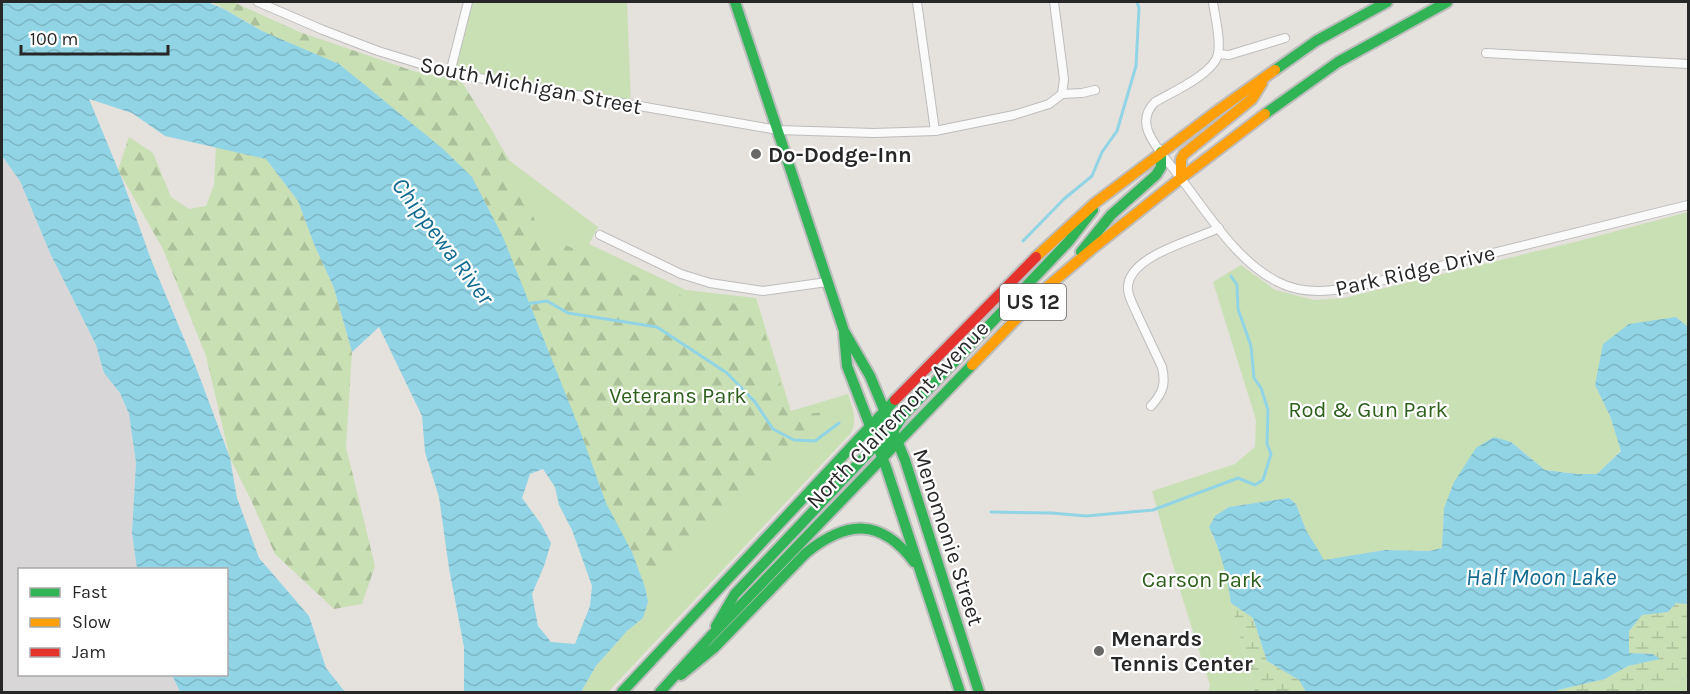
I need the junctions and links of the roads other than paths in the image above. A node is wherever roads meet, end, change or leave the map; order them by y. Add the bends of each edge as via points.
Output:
1 (261, 2) edge
2 (468, 2) edge
3 (735, 2) edge
4 (918, 2) edge
5 (1054, 2) edge
6 (1213, 2) edge
7 (1387, 2) edge
8 (1447, 2) edge
9 (1285, 38) dead end
10 (1486, 53) dead end
11 (1218, 54) junction
12 (1689, 64) edge
13 (450, 73) junction
14 (1268, 75) junction
15 (1095, 90) dead end
16 (1062, 94) junction
17 (778, 130) junction
18 (935, 131) junction
19 (1161, 152) junction
20 (1181, 178) junction
21 (1102, 198) junction
22 (1689, 205) edge
23 (1219, 228) junction
24 (600, 235) dead end
25 (1068, 270) junction
26 (827, 282) junction
27 (844, 331) junction
28 (1151, 406) dead end
29 (884, 410) junction
30 (869, 426) junction
31 (895, 435) junction
32 (876, 443) junction
33 (882, 456) junction
34 (920, 571) junction
35 (710, 637) junction
36 (622, 693) edge
37 (660, 693) edge
38 (960, 693) edge
39 (979, 693) edge

1 - 13 street, South Michigan Street via 357,43
2 - 13 street
3 - 17 main road, Menomonie Street
4 - 18 street
5 - 16 street via 1064,79
6 - 11 street
7 - 14 main road, North Clairemont Avenue / US 12 via 1316,41
8 - 20 main road, North Clairemont Avenue / US 12 via 1338,62
9 - 11 street via 1229,55
10 - 12 street
11 - 19 street, Park Ridge Drive via 1206,72 1150,106 1148,130
13 - 17 street, South Michigan Street
14 - 19 main road, North Clairemont Avenue / US 12
14 - 20 main road via 1252,99 1184,154
15 - 16 street
16 - 18 street, South Michigan Street via 1049,104 1014,115
17 - 18 street, South Michigan Street
17 - 26 main road, Menomonie Street
19 - 20 street, Park Ridge Drive
19 - 21 main road, North Clairemont Avenue / US 12
19 - 25 main road via 1161,167 1156,175 1111,215
20 - 23 street, Park Ridge Drive
20 - 25 main road, North Clairemont Avenue / US 12
21 - 29 main road, North Clairemont Avenue / US 12 via 1030,263
21 - 31 main road via 1069,241 902,417
22 - 23 street, Park Ridge Drive via 1326,291 1295,288 1268,276 1244,257
23 - 28 street via 1153,256 1132,274 1129,296 1164,376 1164,389
24 - 26 street via 681,274 710,283 763,291
25 - 31 main road, North Clairemont Avenue / US 12
26 - 27 main road, Menomonie Street
27 - 29 main road, Menomonie Street
27 - 30 main road, Menomonie Street via 847,366
29 - 30 main road, North Clairemont Avenue / US 12
29 - 31 main road, Menomonie Street
29 - 32 main road
30 - 32 main road, Menomonie Street
30 - 36 main road, North Clairemont Avenue / US 12
31 - 33 main road, North Clairemont Avenue / US 12
31 - 39 main road, Menomonie Street
32 - 33 main road, Menomonie Street
32 - 35 main road via 735,594
33 - 34 main road, Menomonie Street
33 - 35 main road, North Clairemont Avenue / US 12
34 - 37 main road via 899,543 879,532 860,528 830,534 815,544 714,648
34 - 38 main road, Menomonie Street
35 - 37 main road, North Clairemont Avenue / US 12

